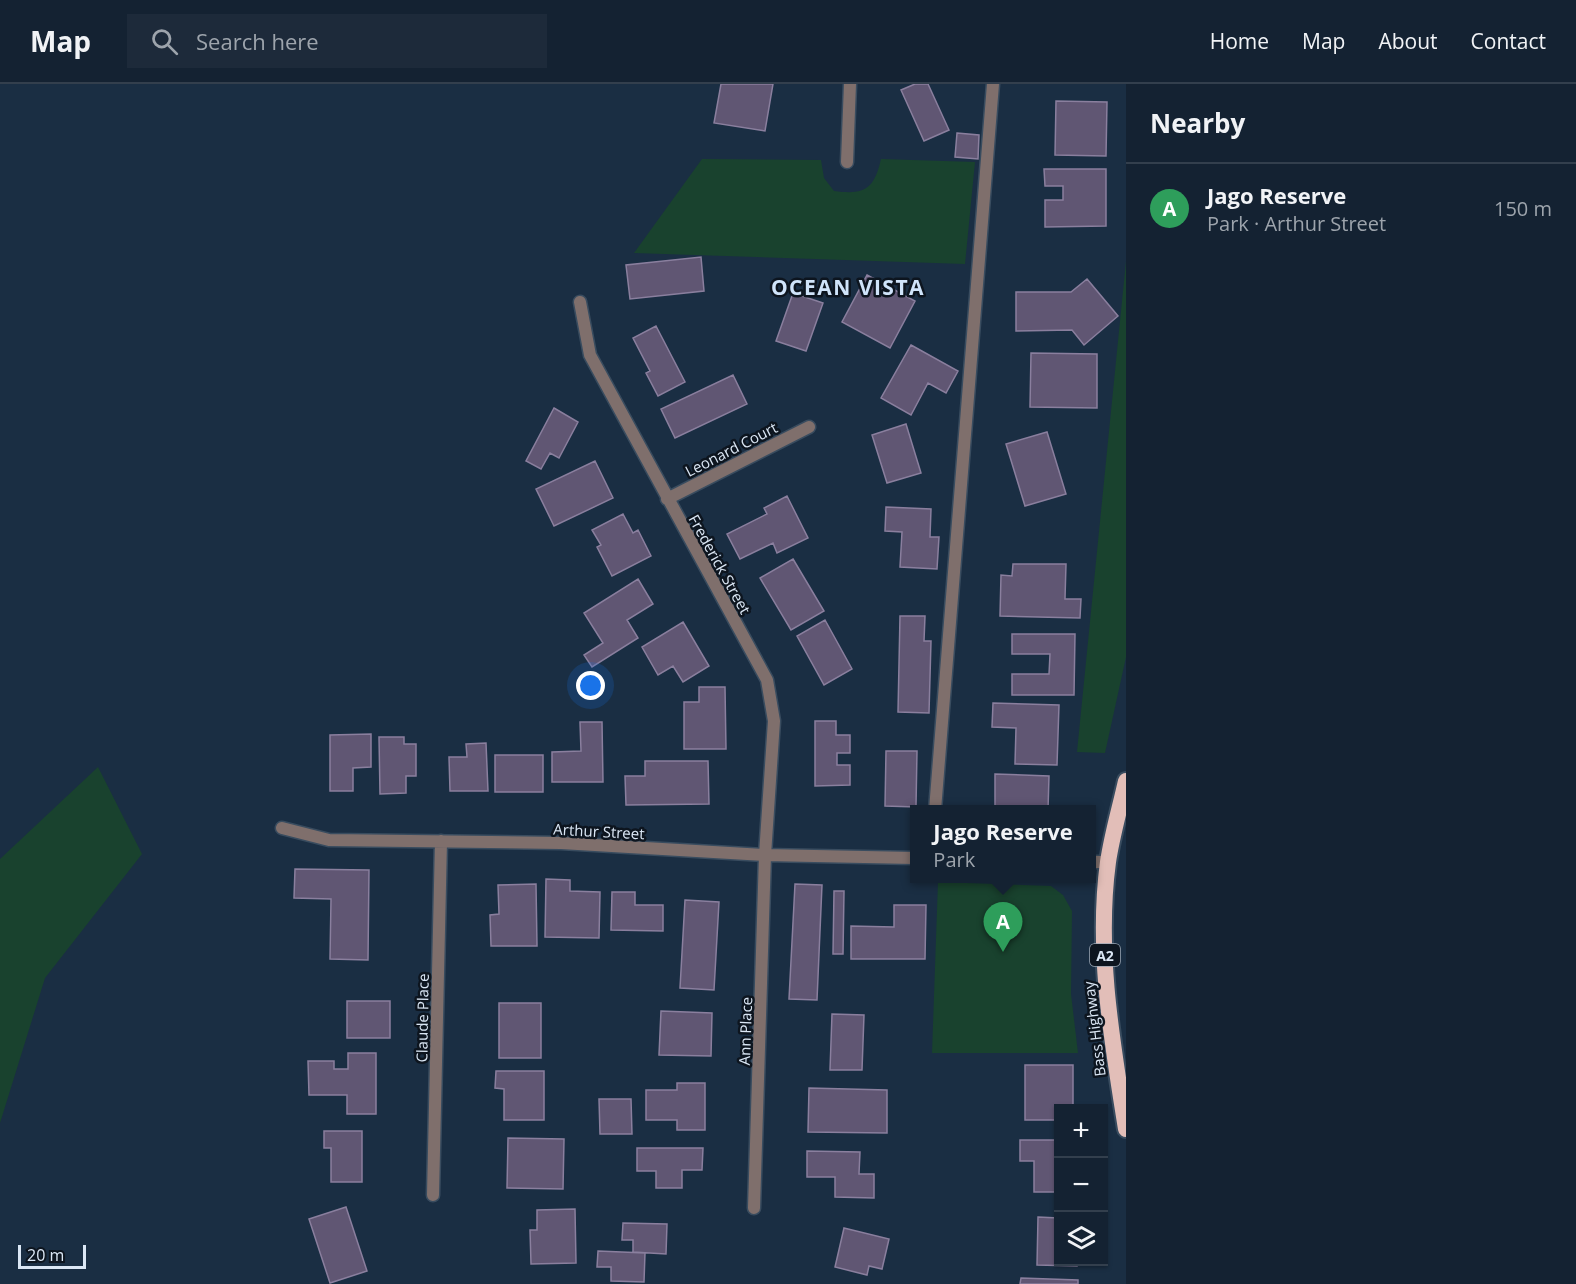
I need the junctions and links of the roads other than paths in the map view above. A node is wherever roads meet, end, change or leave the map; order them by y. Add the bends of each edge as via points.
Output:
1 (850, 84) edge
2 (993, 84) edge
3 (847, 162) dead end
4 (580, 302) dead end
5 (809, 427) dead end
6 (667, 499) junction
7 (1126, 781) edge
8 (935, 805) edge
9 (282, 828) dead end
10 (441, 841) junction
11 (765, 855) junction
12 (910, 858) edge
13 (1100, 862) edge
14 (1126, 1130) edge
15 (433, 1195) dead end
16 (754, 1208) dead end

1 - 3 street
2 - 8 street
4 - 6 street, Frederick Street via 590,355
5 - 6 street, Leonard Court
6 - 11 street, Frederick Street via 766,680 774,721
7 - 13 highway, Bass Highway / A2
9 - 10 street, Arthur Street via 329,840
10 - 11 street, Arthur Street via 561,843
10 - 15 street, Claude Place
11 - 12 street, Arthur Street
11 - 16 street, Ann Place
13 - 14 highway, Bass Highway / A2 via 1106,995

